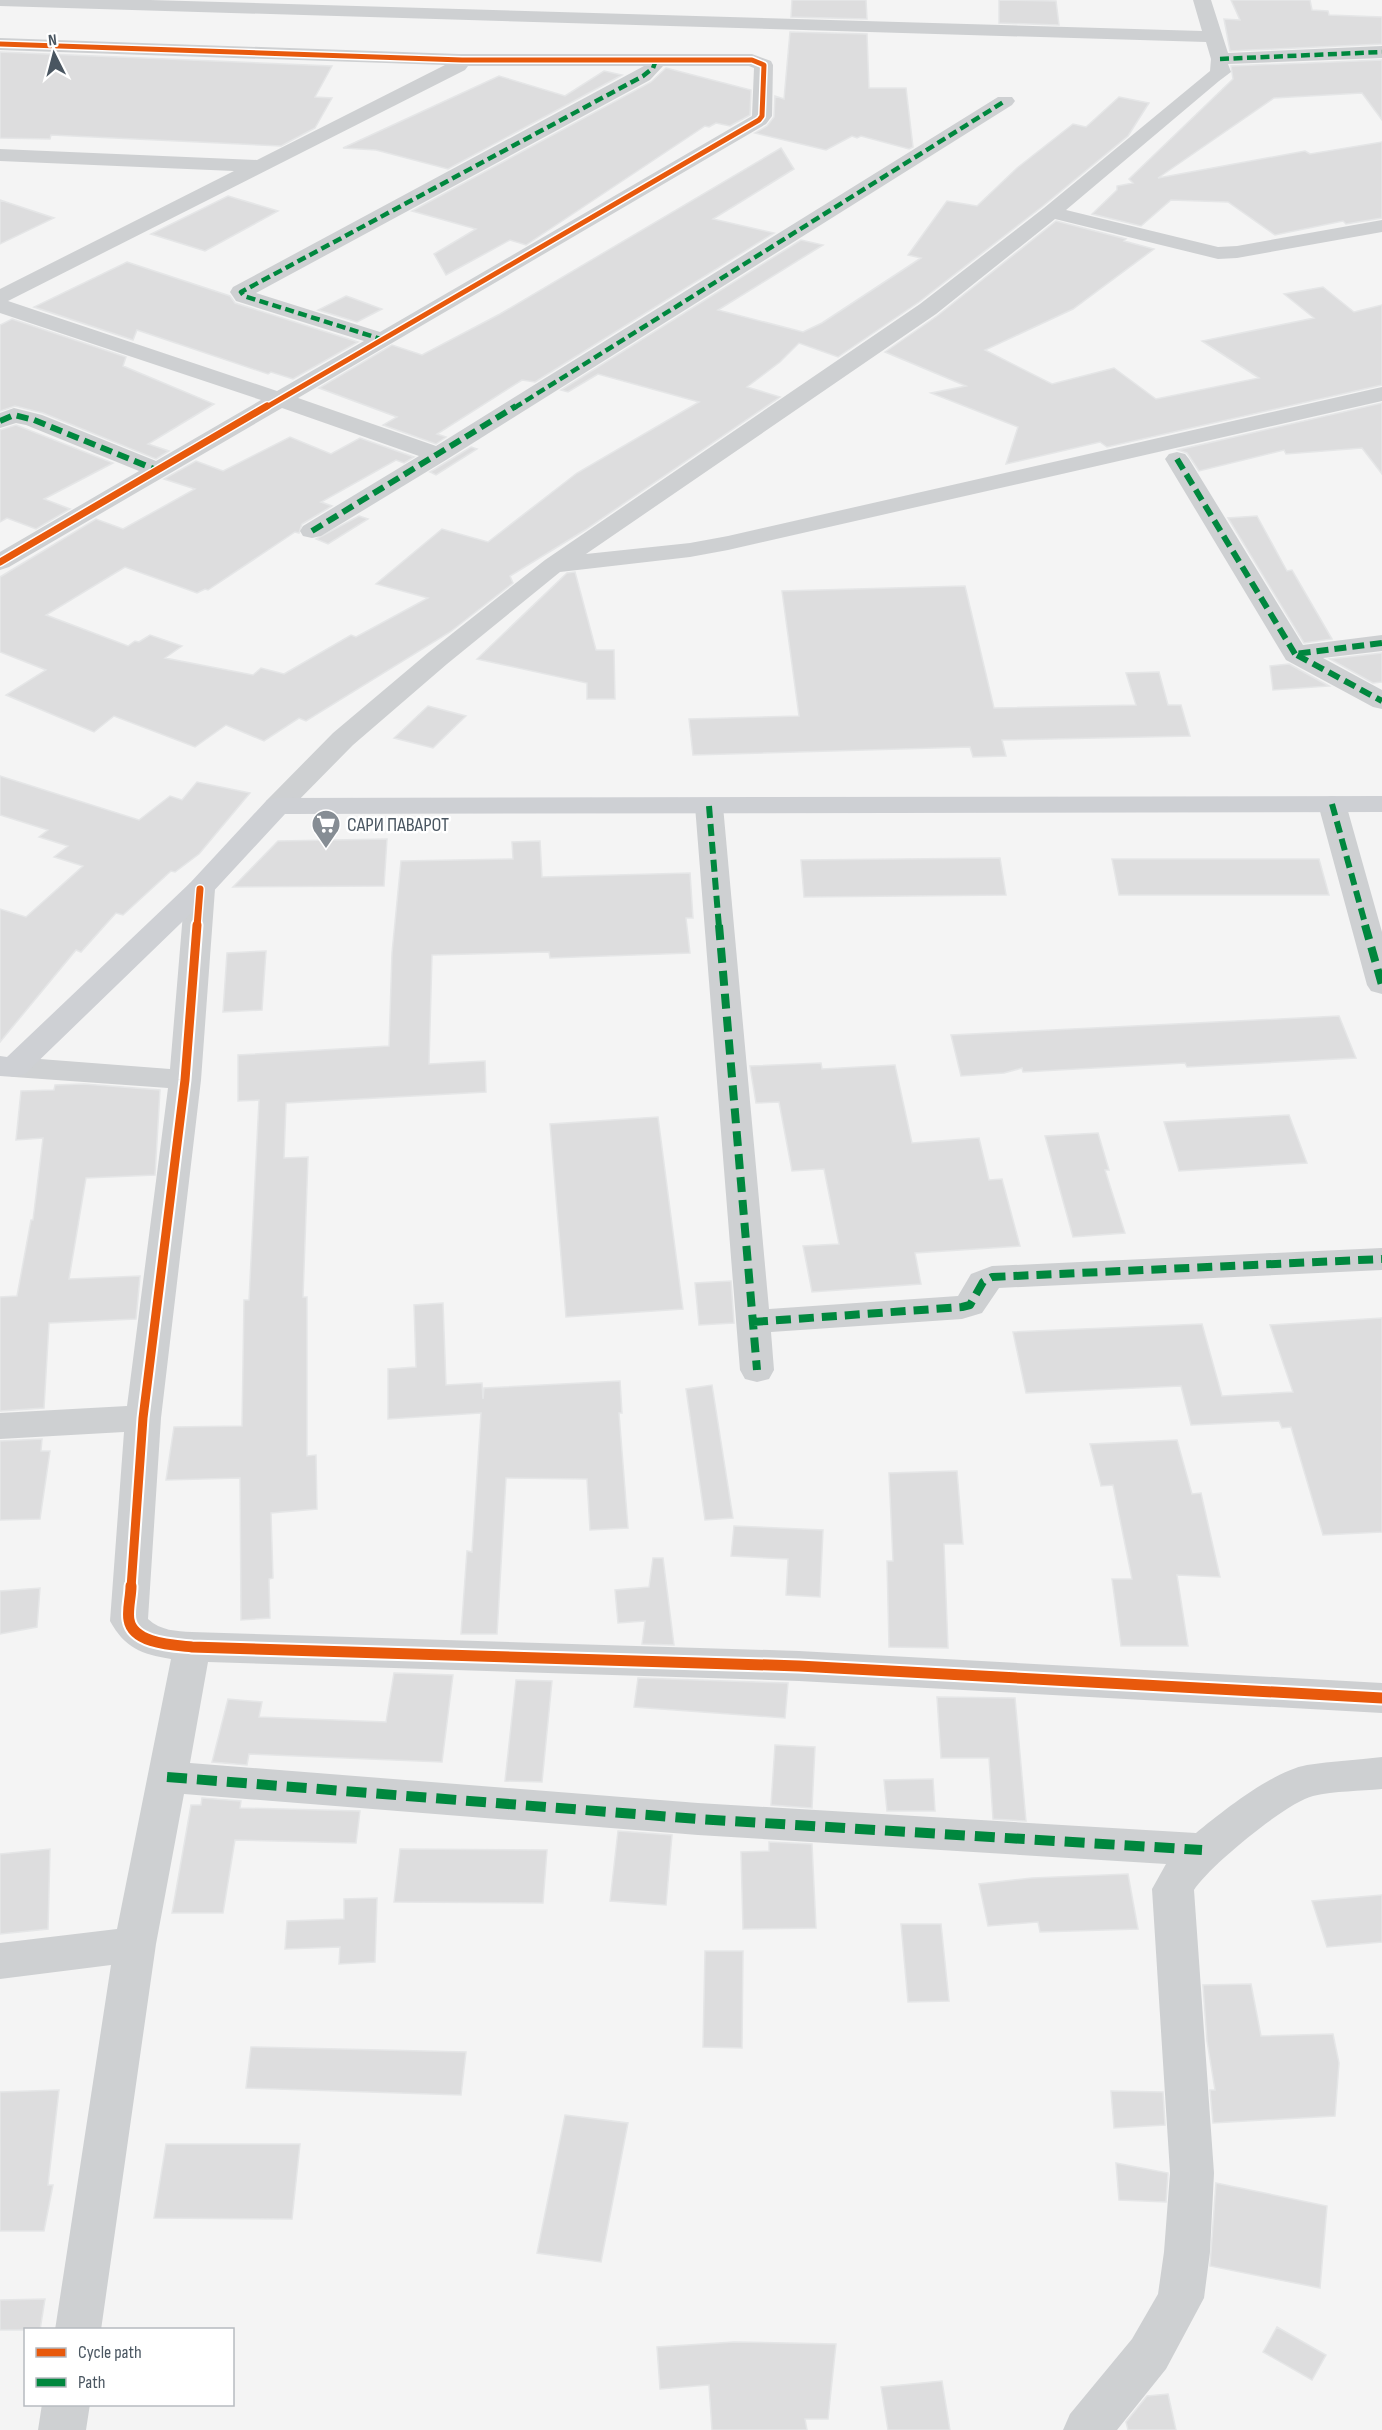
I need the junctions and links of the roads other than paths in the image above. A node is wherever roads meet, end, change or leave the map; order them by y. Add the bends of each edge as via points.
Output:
1 (1202, 0) edge
2 (0, 1) edge
3 (478, 7) edge
4 (1212, 37) junction
5 (0, 44) edge
6 (467, 47) junction
7 (1382, 51) edge
8 (656, 60) junction
9 (1221, 66) junction
10 (1382, 68) edge
11 (1005, 101) dead end
12 (0, 155) edge
13 (264, 166) junction
14 (1051, 212) junction
15 (1382, 226) edge
16 (0, 297) edge
17 (0, 306) edge
18 (384, 340) junction
19 (1382, 394) edge
20 (282, 400) junction
21 (0, 421) edge
22 (438, 455) junction
23 (1177, 459) dead end
24 (159, 471) junction
25 (312, 531) dead end
26 (0, 562) edge
27 (554, 565) junction
28 (1382, 643) edge
29 (1295, 654) junction
30 (1382, 701) edge
31 (1332, 804) junction
32 (1382, 804) edge
33 (277, 806) junction
34 (709, 806) junction
35 (200, 889) junction
36 (1382, 985) edge
37 (7, 1066) edge
38 (184, 1080) junction
39 (1382, 1258) edge
40 (753, 1322) junction
41 (757, 1370) dead end
42 (143, 1418) junction
43 (0, 1426) edge
44 (192, 1647) junction
45 (1382, 1698) edge
46 (1382, 1773) edge
47 (167, 1777) junction
48 (1202, 1850) junction
49 (135, 1944) junction
50 (0, 1961) edge
51 (78, 2328) edge
52 (66, 2406) edge
53 (63, 2430) edge
54 (1087, 2430) edge

1 - 4 street
2 - 3 street
3 - 4 street
3 - 6 street
4 - 9 street
5 - 6 street
6 - 8 street
6 - 13 street via 458,66
7 - 9 street
8 - 18 street via 752,60 764,65 761,118
8 - 18 street via 643,75 242,292 244,297
9 - 10 street via 1278,73
9 - 14 street
11 - 22 street
12 - 13 street
13 - 16 street
14 - 15 street via 1218,253
14 - 27 street via 928,309
17 - 20 street
18 - 20 street
19 - 27 street via 728,543
20 - 22 street
20 - 24 street
21 - 24 street via 21,416
22 - 25 street
23 - 29 street
24 - 26 street
27 - 33 street via 352,732
28 - 29 street
29 - 30 street
31 - 32 street
31 - 34 street
31 - 36 street
33 - 34 street
33 - 35 street
34 - 40 street
35 - 37 street
35 - 38 street
37 - 38 street
38 - 42 street
39 - 40 street via 992,1277 983,1282 970,1305 962,1308
40 - 41 street
42 - 43 street
42 - 44 street via 129,1621 138,1634 150,1640
44 - 45 street via 799,1666
44 - 47 street
46 - 48 street via 1306,1781
47 - 48 street via 698,1819
47 - 49 street
48 - 54 street via 1173,1889 1192,2173 1181,2298 1149,2354
49 - 50 street
49 - 51 street
52 - 53 street

